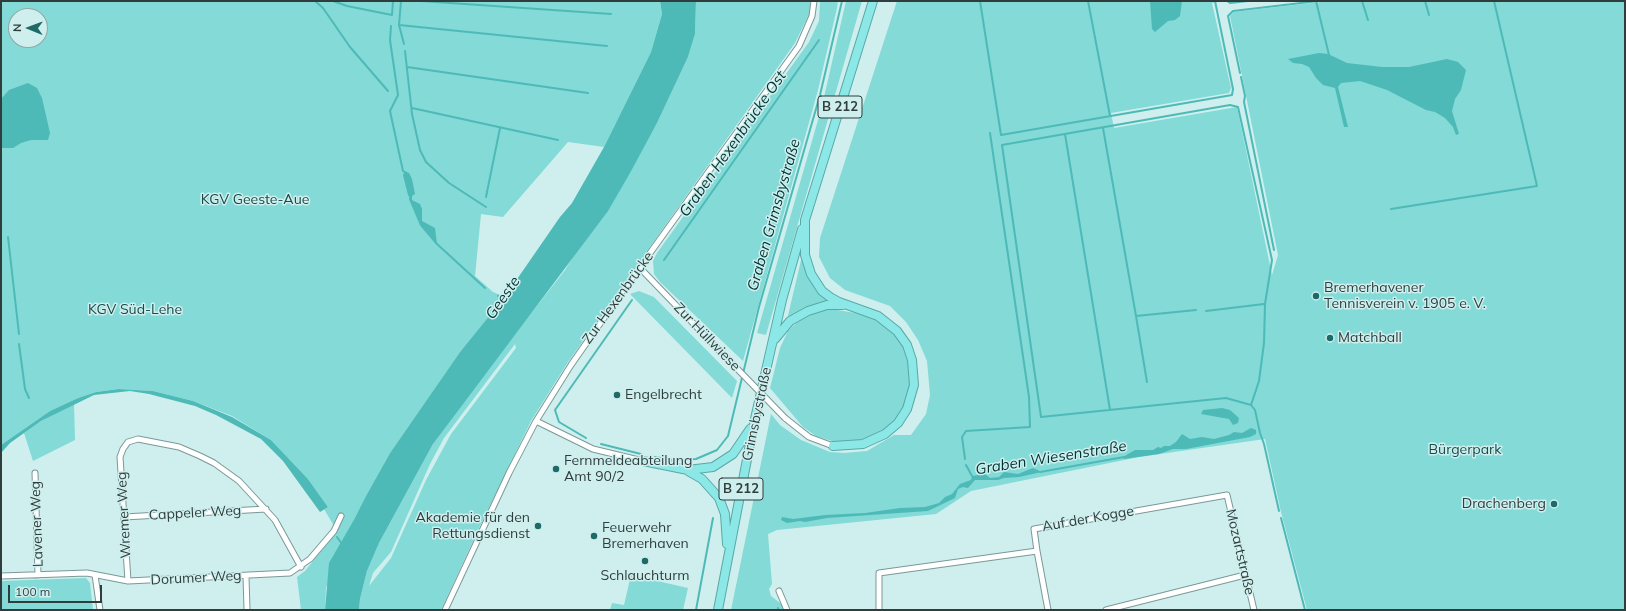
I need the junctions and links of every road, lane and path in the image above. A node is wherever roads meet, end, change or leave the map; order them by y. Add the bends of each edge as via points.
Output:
1 (814, 1) edge
2 (873, 1) edge
3 (805, 220) junction
4 (640, 268) junction
5 (848, 306) junction
6 (772, 346) junction
7 (536, 421) junction
8 (754, 423) junction
9 (833, 446) joint
10 (642, 461) joint
11 (688, 470) junction
12 (35, 473) dead end
13 (1227, 495) joint
14 (266, 509) junction
15 (341, 516) dead end
16 (124, 518) junction
17 (1037, 551) junction
18 (728, 556) junction
19 (301, 566) junction
20 (38, 575) junction
21 (96, 575) junction
22 (1245, 575) junction
23 (1, 576) edge
24 (246, 576) junction
25 (128, 582) junction
26 (780, 591) dead end
27 (1132, 604) junction
28 (100, 610) edge
29 (247, 610) edge
30 (445, 610) edge
31 (718, 610) edge
32 (787, 610) edge
33 (879, 610) edge
34 (1048, 610) edge
35 (1106, 610) edge
36 (1133, 610) edge
37 (1254, 610) edge

1 - 4 street, Zur Hexenbrücke via 810,21 799,46
2 - 3 highway, B 212
3 - 5 highway via 805,255 811,274 822,290 834,300
3 - 6 highway, Grimsbystraße / B 212
4 - 7 street, Zur Hexenbrücke via 571,365
4 - 9 street, Zur Hüllwiese, bridge via 785,418 809,437
5 - 6 highway via 827,305 798,315 783,329
5 - 9 highway via 878,316 897,331 910,352 914,368 914,385 903,416 885,434 863,444
6 - 8 highway, Grimsbystraße / B 212
7 - 10 street via 593,449
7 - 30 street, Zur Hexenbrücke
8 - 11 highway via 739,448 727,460 708,468
8 - 18 highway, Grimsbystraße / B 212
10 - 11 highway
11 - 18 highway via 706,482 719,498 726,524
12 - 20 street, Lavener Weg
13 - 17 street, Auf der Kogge via 1034,528
13 - 22 street, Mozartstraße
14 - 16 street, Cappeler Weg
14 - 16 street, Wremer Weg via 239,481 214,463 179,447 145,439 128,442 122,449 120,458
14 - 19 street
15 - 19 street, Dorumer Weg via 334,531
16 - 25 street, Wremer Weg
17 - 33 street, Auf der Kogge via 879,573
17 - 34 street
18 - 31 highway, Grimsbystraße / B 212
19 - 24 street, Dorumer Weg via 290,573
20 - 21 street, Dorumer Weg
20 - 23 street, Dorumer Weg
21 - 25 street, Dorumer Weg
21 - 28 street
22 - 27 street
22 - 37 street, Mozartstraße
24 - 25 street, Dorumer Weg
24 - 29 street
26 - 32 street
27 - 35 street
27 - 36 street

